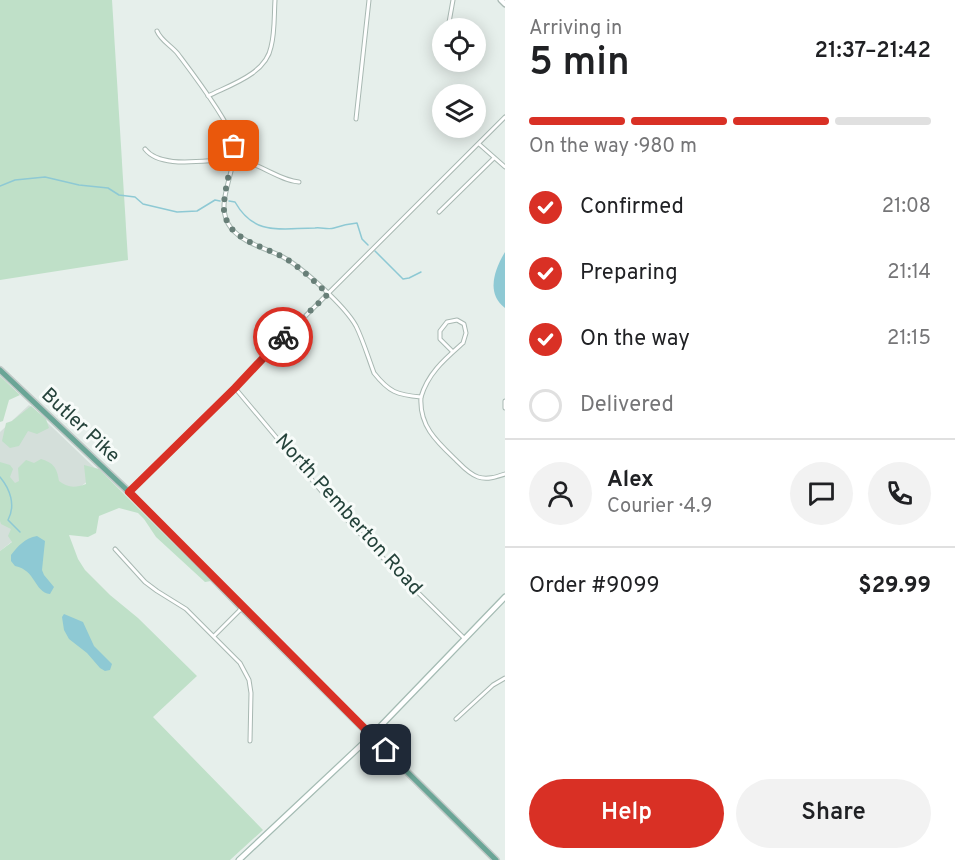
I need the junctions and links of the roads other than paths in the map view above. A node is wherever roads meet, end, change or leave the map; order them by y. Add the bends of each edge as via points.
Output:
1 (274, 0) edge
2 (369, 0) edge
3 (453, 0) edge
4 (501, 0) edge
5 (505, 4) edge
6 (450, 18) edge
7 (157, 31) dead end
8 (208, 96) junction
9 (505, 117) edge
10 (356, 119) dead end
11 (479, 144) junction
12 (145, 149) dead end
13 (494, 158) junction
14 (233, 160) junction
15 (505, 167) edge
16 (299, 182) dead end
17 (439, 212) dead end
18 (328, 294) junction
19 (453, 352) junction
20 (0, 370) edge
21 (235, 388) junction
22 (421, 397) junction
23 (505, 401) edge
24 (505, 408) edge
25 (505, 474) edge
26 (129, 492) junction
27 (115, 549) dead end
28 (505, 597) edge
29 (242, 608) junction
30 (213, 636) junction
31 (464, 638) junction
32 (505, 678) edge
33 (456, 719) dead end
34 (371, 736) junction
35 (250, 741) dead end
36 (239, 860) edge
37 (496, 860) edge

1 - 8 street via 272,44 267,60 256,71
2 - 10 street
3 - 6 street
4 - 5 main road
7 - 8 street
8 - 14 street via 232,139
9 - 11 street
11 - 13 street
11 - 18 street
12 - 14 street via 152,156 176,162
13 - 15 street
13 - 17 street
14 - 16 street via 258,165
14 - 18 street via 224,208 231,228 242,238 289,261
18 - 21 street
18 - 22 street via 352,320 374,373 386,387 402,396
19 - 19 street via 466,333 464,324 457,320 447,322 440,331 441,339
19 - 22 street via 430,375
20 - 26 main road, Butler Pike
21 - 26 street
21 - 31 street, North Pemberton Road via 333,505
22 - 25 street via 423,418 432,436 469,473 484,478
23 - 24 street
26 - 29 main road, Butler Pike
27 - 30 street via 149,586 186,609
28 - 31 main road
29 - 30 street
29 - 34 main road, Butler Pike
30 - 35 street via 240,663 249,680
31 - 34 main road
32 - 33 street
34 - 36 main road
34 - 37 main road, Butler Pike

